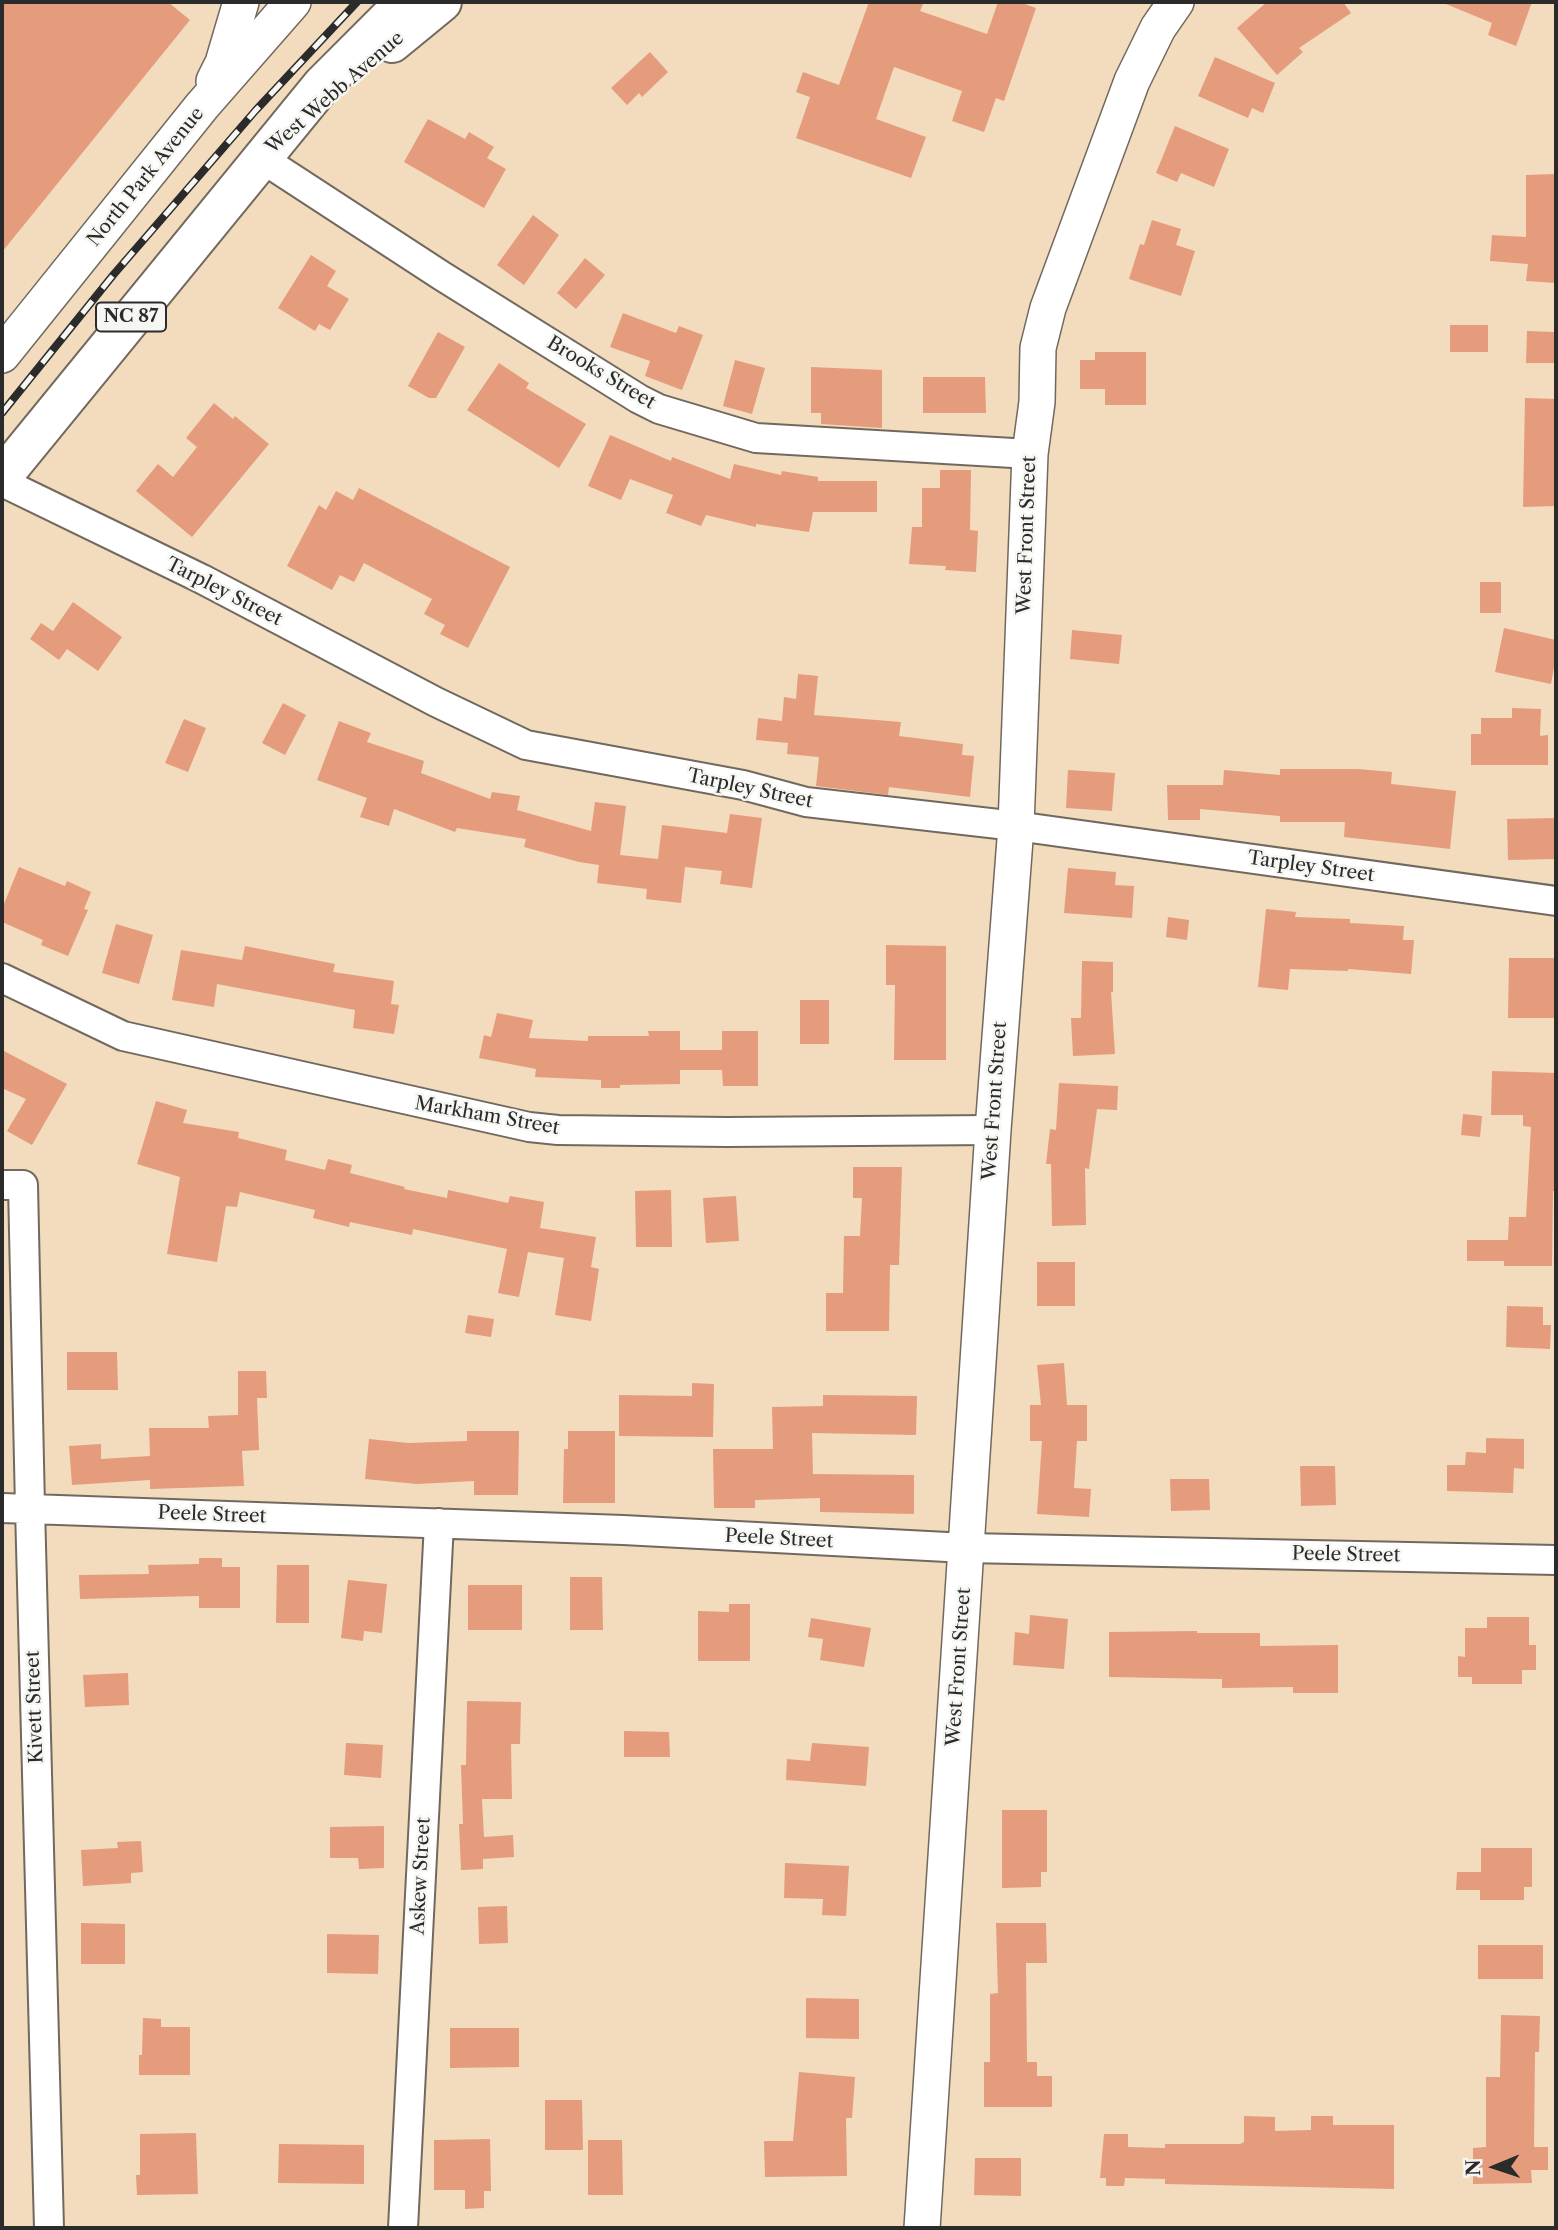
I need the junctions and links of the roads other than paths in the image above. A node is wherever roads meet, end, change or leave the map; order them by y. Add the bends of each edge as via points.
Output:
1 (241, 2) edge
2 (293, 2) edge
3 (405, 2) edge
4 (443, 2) edge
5 (1176, 2) edge
6 (202, 106) junction
7 (261, 158) junction
8 (2, 355) edge
9 (1030, 454) junction
10 (2, 477) edge
11 (2, 482) edge
12 (1016, 826) junction
13 (1556, 901) edge
14 (2, 978) edge
15 (993, 1130) junction
16 (13, 1185) edge
17 (2, 1508) edge
18 (30, 1508) junction
19 (439, 1523) junction
20 (966, 1548) junction
21 (1556, 1560) edge
22 (49, 2228) edge
23 (403, 2228) edge
24 (922, 2228) edge

1 - 6 street via 223,62
2 - 6 street, North Park Avenue
3 - 7 highway, West Webb Avenue / NC 87 via 322,85
4 - 7 highway, West Webb Avenue / NC 87
5 - 9 street, West Front Street via 1132,81 1048,308 1038,348
6 - 8 street, North Park Avenue
7 - 9 street, Brooks Street via 659,409 756,438
7 - 10 highway, West Webb Avenue / NC 87
9 - 12 street, West Front Street
11 - 12 street, Tarpley Street via 526,745 743,785 806,802
12 - 13 street, Tarpley Street
12 - 15 street, West Front Street
14 - 15 street, Markham Street via 123,1036 529,1127 727,1132
15 - 20 street, West Front Street
16 - 18 street, Kivett Street
17 - 18 street, Peele Street
18 - 19 street, Peele Street
18 - 22 street, Kivett Street
19 - 20 street, Peele Street
19 - 23 street, Askew Street
20 - 21 street, Peele Street
20 - 24 street, West Front Street

